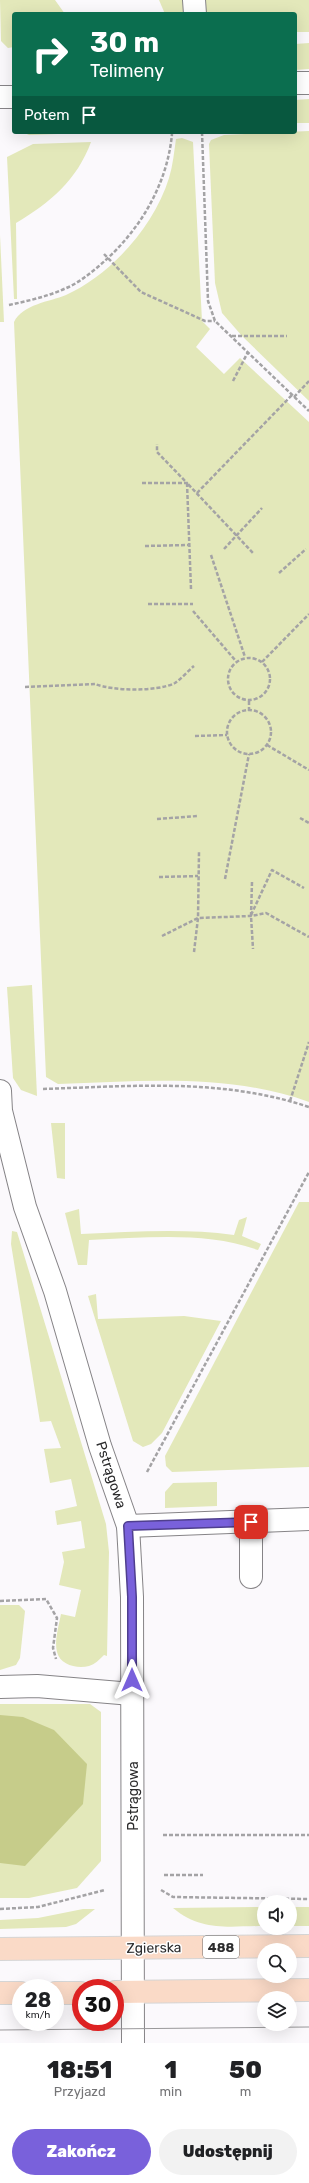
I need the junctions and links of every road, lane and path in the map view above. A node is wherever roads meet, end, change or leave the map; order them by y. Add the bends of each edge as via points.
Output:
1 (194, 0) edge
2 (194, 12) edge
3 (297, 83) edge
4 (309, 83) edge
5 (0, 97) edge
6 (12, 97) edge
7 (172, 134) dead end
8 (202, 134) edge
9 (104, 254) dead end
10 (108, 258) junction
11 (8, 305) dead end
12 (215, 321) junction
13 (232, 336) junction
14 (287, 336) dead end
15 (248, 352) junction
16 (233, 381) dead end
17 (309, 381) edge
18 (293, 396) junction
19 (309, 411) edge
20 (157, 444) dead end
21 (142, 483) dead end
22 (187, 483) junction
23 (197, 493) junction
24 (262, 508) dead end
25 (237, 535) junction
26 (188, 544) junction
27 (145, 546) dead end
28 (224, 549) dead end
29 (306, 549) dead end
30 (253, 553) dead end
31 (211, 555) dead end
32 (279, 574) dead end
33 (192, 589) dead end
34 (148, 604) dead end
35 (193, 604) dead end
36 (193, 611) dead end
37 (309, 614) edge
38 (245, 657) junction
39 (236, 660) junction
40 (262, 662) junction
41 (194, 666) dead end
42 (25, 687) dead end
43 (249, 701) junction
44 (249, 710) junction
45 (227, 735) junction
46 (195, 736) dead end
47 (267, 745) junction
48 (249, 754) junction
49 (309, 770) edge
50 (198, 816) dead end
51 (300, 818) dead end
52 (157, 819) dead end
53 (309, 823) edge
54 (199, 852) dead end
55 (198, 876) junction
56 (159, 877) dead end
57 (225, 880) dead end
58 (252, 882) dead end
59 (304, 888) dead end
60 (251, 916) junction
61 (198, 918) junction
62 (162, 936) dead end
63 (309, 937) edge
64 (253, 949) dead end
65 (194, 952) dead end
66 (309, 1042) edge
67 (43, 1089) dead end
68 (290, 1102) junction
69 (0, 1104) edge
70 (309, 1107) edge
71 (309, 1172) edge
72 (147, 1472) dead end
73 (309, 1520) edge
74 (251, 1522) junction
75 (128, 1526) junction
76 (251, 1577) dead end
77 (0, 1601) edge
78 (58, 1662) dead end
79 (0, 1687) edge
80 (132, 1694) junction
81 (163, 1835) dead end
82 (309, 1835) edge
83 (164, 1875) dead end
84 (203, 1875) dead end
85 (109, 1890) dead end
86 (160, 1890) dead end
87 (309, 1899) edge
88 (0, 1909) edge
89 (309, 1946) edge
90 (132, 1948) junction
91 (0, 1949) edge
92 (309, 1990) edge
93 (124, 1992) edge
94 (0, 1993) edge
95 (12, 1993) edge
96 (133, 2043) edge

1 - 2 street
3 - 4 street
5 - 6 street
7 - 10 path via 170,154 154,197 128,238
8 - 12 path via 208,300
9 - 10 path
10 - 11 path via 85,278 65,289
10 - 12 path via 141,292 205,320
12 - 13 path
13 - 14 path
13 - 15 path
15 - 16 path
15 - 18 path
17 - 18 path
18 - 19 path
18 - 23 path
20 - 22 path via 157,452
21 - 22 path
22 - 23 path
22 - 26 path
23 - 25 path
24 - 25 path
25 - 28 path
25 - 30 path
26 - 27 path
26 - 33 path
29 - 32 path
31 - 38 path
34 - 35 path
36 - 39 path
37 - 40 path
38 - 39 path
38 - 40 path
39 - 43 path via 229,669 227,680 231,692 238,698
40 - 43 path via 268,669 270,679 267,691 259,698
41 - 42 path via 175,683 150,689 104,688 95,684
43 - 44 path
44 - 45 path via 236,714 230,721
44 - 47 path via 259,713 270,725 271,735
45 - 46 path
45 - 48 path via 233,748
47 - 48 path via 262,750
47 - 49 path
48 - 57 path
50 - 52 path
51 - 53 path
54 - 55 path
55 - 56 path
55 - 61 path
58 - 60 path
59 - 60 path via 272,870
60 - 61 path
60 - 63 path via 266,913
60 - 64 path
61 - 62 path
61 - 65 path
66 - 68 path
67 - 68 path via 180,1085 255,1092
68 - 70 path
69 - 75 street, Pstrągowa via 25,1207 55,1290 100,1446
71 - 72 path
73 - 74 street
74 - 75 street
74 - 76 street
75 - 80 street, Pstrągowa via 132,1597
77 - 78 path via 46,1599 57,1618 53,1648
79 - 80 street via 37,1686
80 - 90 street, Pstrągowa
81 - 82 path
83 - 84 path
85 - 88 path via 38,1907
86 - 87 path via 173,1897
89 - 90 main road, Zgierska / 488
90 - 91 main road, Zgierska / 488
90 - 93 street, Pstrągowa
92 - 93 main road
93 - 96 street, Pstrągowa
94 - 95 main road

